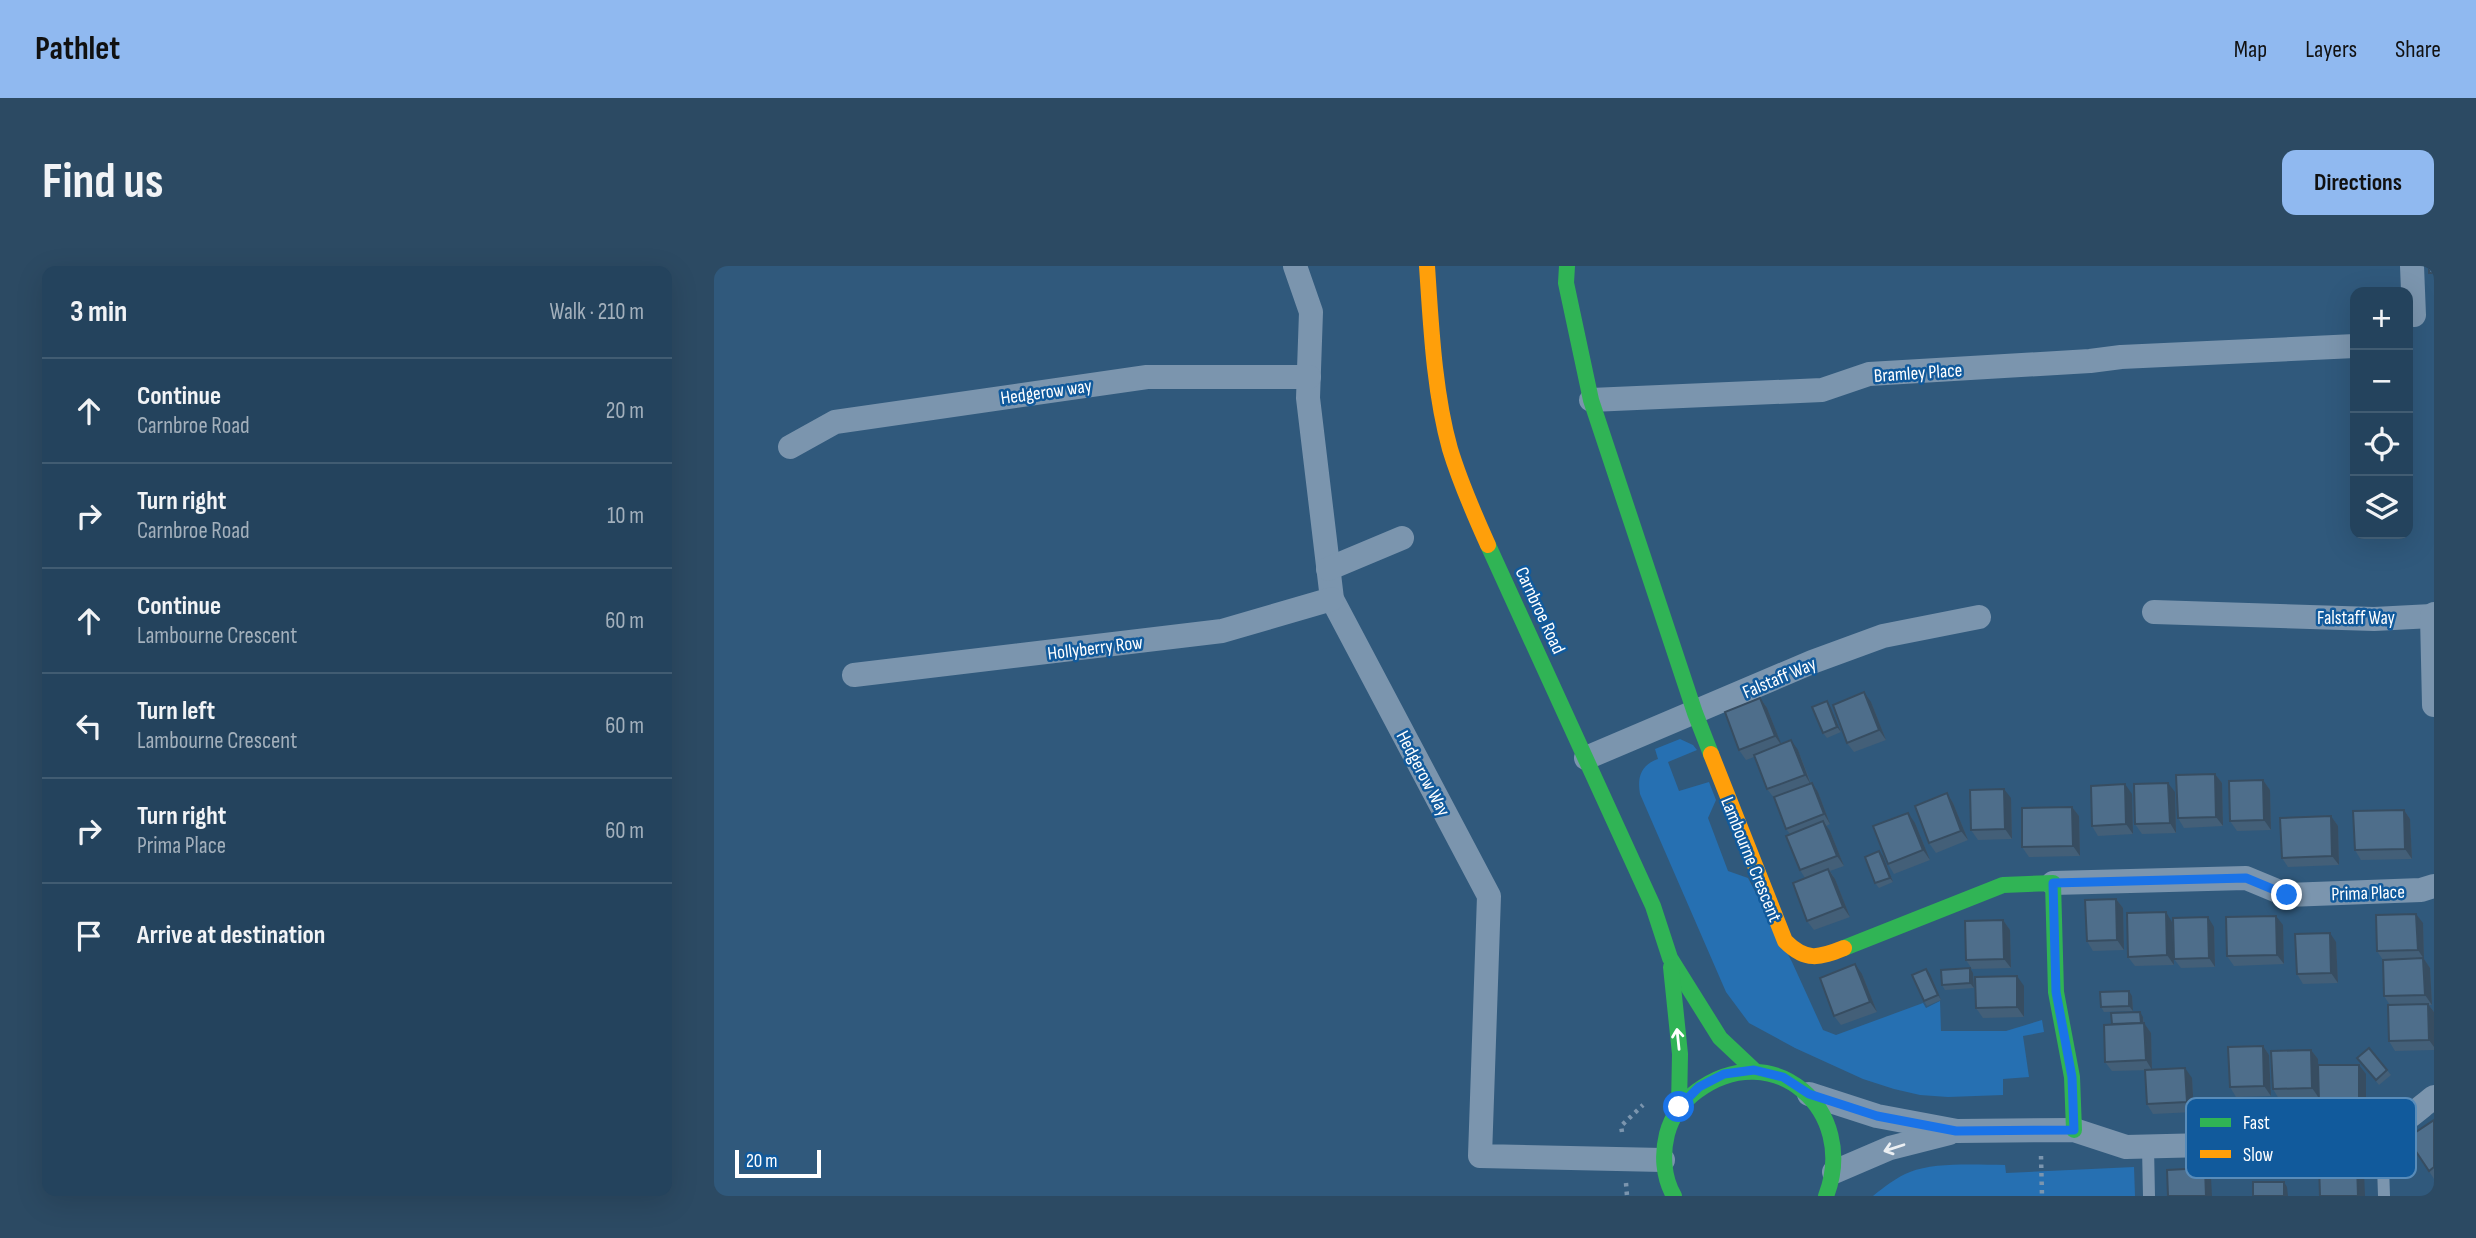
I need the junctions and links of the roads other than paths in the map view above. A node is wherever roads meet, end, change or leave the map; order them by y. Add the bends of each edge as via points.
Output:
1 (1295, 266) edge
2 (1427, 266) edge
3 (1567, 266) edge
4 (2412, 266) edge
5 (2419, 320) edge
6 (2350, 346) edge
7 (1308, 387) junction
8 (1591, 400) junction
9 (790, 446) dead end
10 (1402, 538) dead end
11 (1328, 569) junction
12 (1332, 599) junction
13 (2154, 612) dead end
14 (2433, 615) edge
15 (1979, 617) dead end
16 (854, 675) dead end
17 (2434, 705) edge
18 (1695, 713) junction
19 (1586, 758) junction
20 (2053, 883) junction
21 (2434, 886) edge
22 (1670, 958) junction
23 (1754, 1070) junction
24 (1809, 1094) junction
25 (2434, 1097) edge
26 (1679, 1107) junction
27 (2416, 1110) edge
28 (2074, 1130) junction
29 (1956, 1131) junction
30 (2186, 1145) edge
31 (2148, 1146) junction
32 (1663, 1160) junction
33 (1834, 1172) junction
34 (2383, 1178) edge
35 (1674, 1196) edge
36 (1826, 1196) edge
37 (2149, 1196) edge
38 (2384, 1196) edge

1 - 7 street, Hedgerow Way via 1311,312
2 - 19 street, Carnbroe Road via 1434,358 1450,448 1474,514
3 - 8 street, Lambourne Crescent via 1566,283
4 - 5 street
6 - 8 street, Bramley Place via 1869,374 1822,390
7 - 9 street, Hedgerow way via 1147,377 835,422
7 - 11 street, Hedgerow Way
8 - 18 street, Lambourne Crescent
10 - 11 street
11 - 12 street, Hedgerow Way
12 - 16 street, Hollyberry Row via 1222,631
12 - 32 street, Hedgerow Way via 1489,896 1480,1156
13 - 14 street, Falstaff Way via 2374,620
14 - 17 street
15 - 18 street, Falstaff Way via 1883,636
18 - 19 street, Falstaff Way
18 - 20 street, Lambourne Crescent via 1785,941 1794,951 1822,957 2003,885
19 - 22 street, Carnbroe Road via 1653,906
20 - 21 street, Prima Place via 2246,878 2287,895
20 - 28 street via 2056,992 2072,1077
22 - 23 street, Carnbroe Road via 1720,1038
26 -> 22 street, Carnbroe Road via 1680,1054
23 - 24 street, Carnbroe Road via 1783,1077
23 - 26 street, Carnbroe Road via 1724,1074 1699,1087
24 - 29 street via 1877,1116
24 - 33 street, Carnbroe Road via 1827,1118 1835,1147
25 - 27 street
26 - 32 street, Carnbroe Road via 1666,1132
28 - 29 street
28 - 31 street via 2126,1147
29 -> 33 street via 1890,1148
30 - 31 street
31 - 37 lane
32 - 35 street, Carnbroe Road
33 - 36 street, Carnbroe Road
34 - 38 lane

